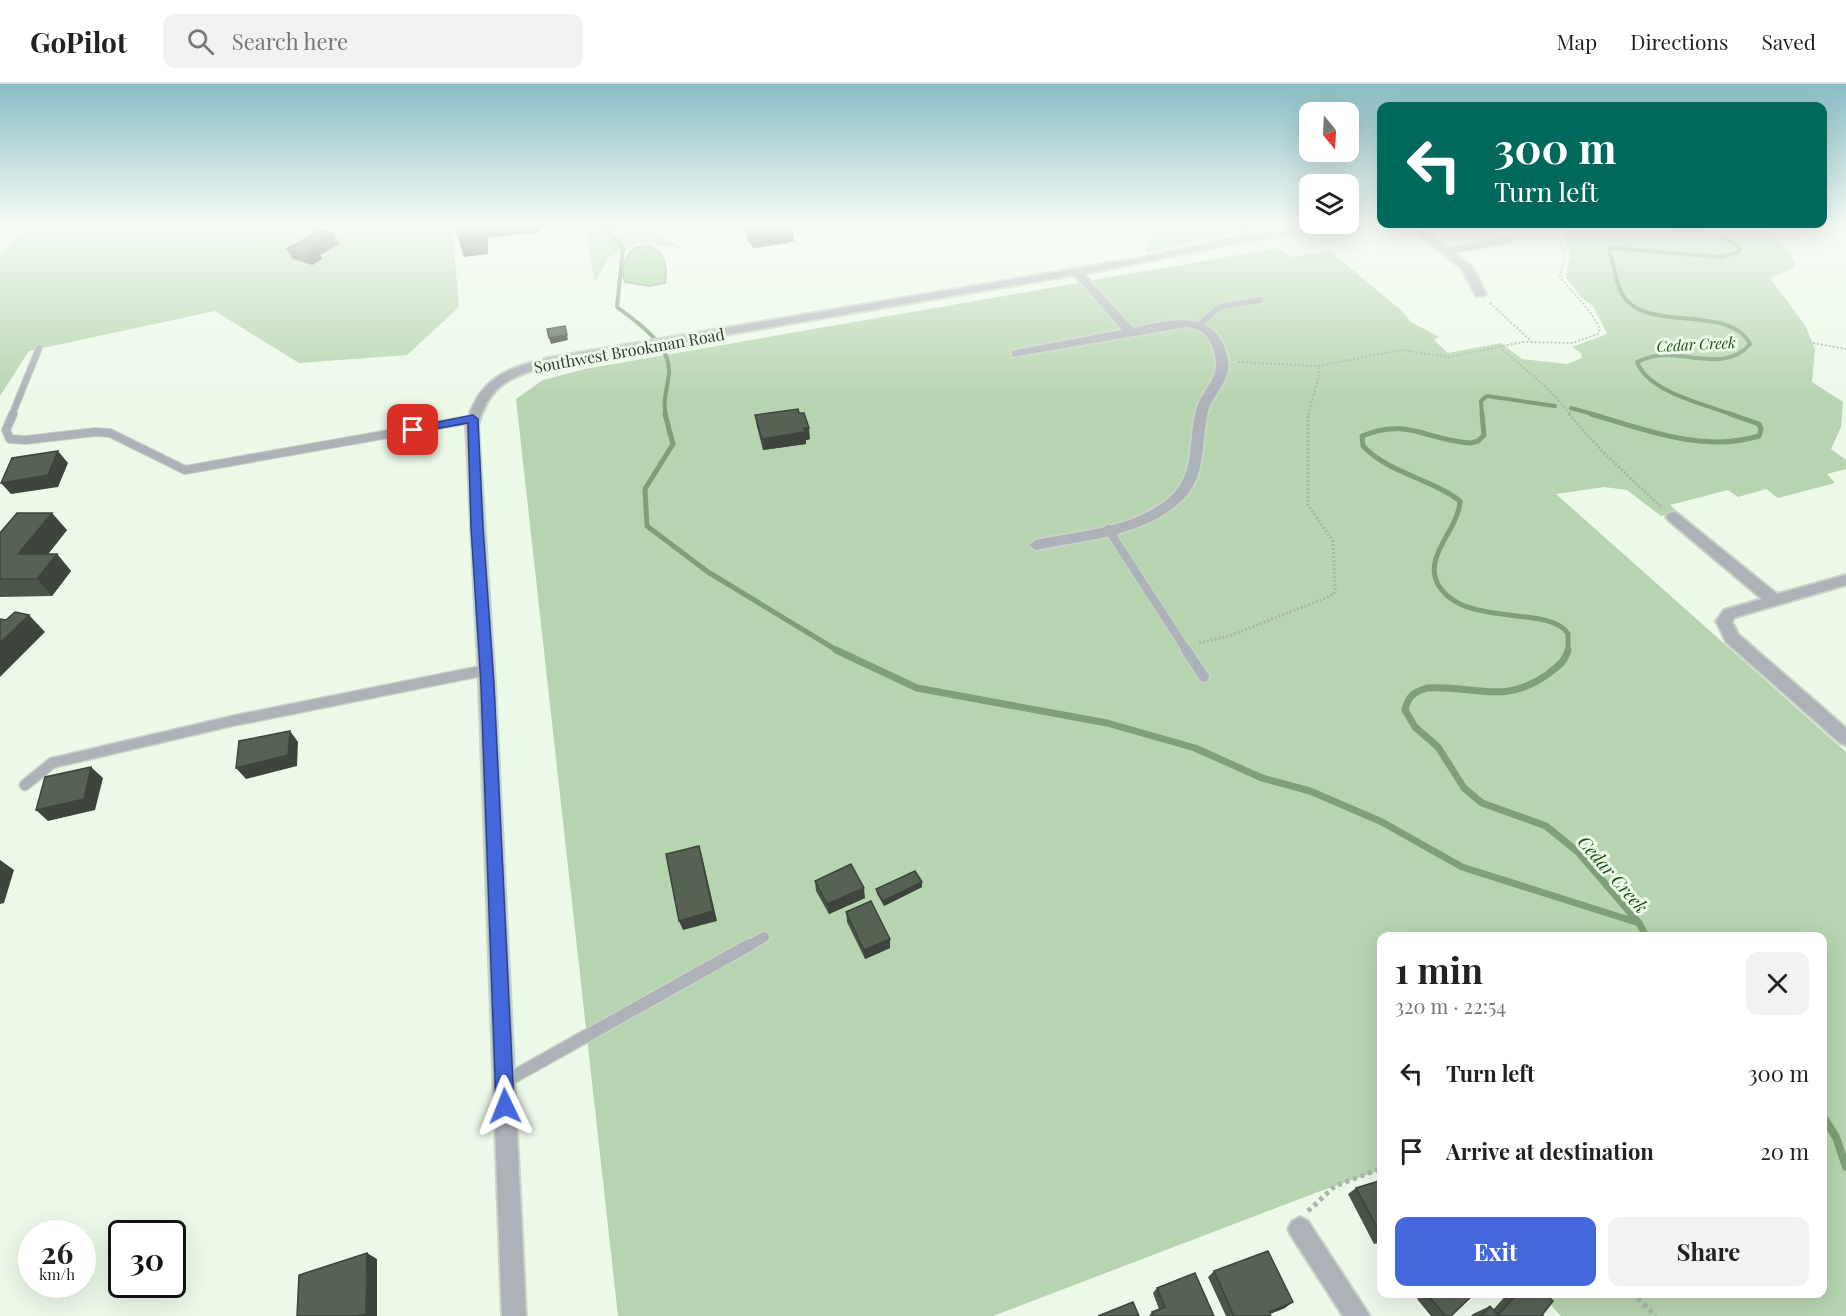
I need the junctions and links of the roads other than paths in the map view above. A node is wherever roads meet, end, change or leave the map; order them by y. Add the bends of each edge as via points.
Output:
1 (1009, 283) edge
2 (1087, 283) edge
3 (1476, 283) edge
4 (1480, 294) road end
5 (1260, 300) dead end
6 (1199, 325) junction
7 (1130, 332) junction
8 (39, 348) dead end
9 (1016, 354) dead end
10 (473, 419) junction
11 (1673, 517) road end
12 (1108, 529) junction
13 (1036, 545) dead end
14 (1846, 580) edge
15 (1774, 600) junction
16 (486, 670) junction
17 (1204, 677) dead end
18 (1846, 738) edge
19 (25, 785) dead end
20 (764, 937) dead end
21 (504, 1082) junction
22 (1300, 1229) road end
23 (514, 1316) edge
24 (1358, 1316) edge

1 - 10 street, Southwest Brookman Road via 548,362 498,380 476,404
2 - 7 street
3 - 4 street
5 - 6 lane via 1220,307
6 - 7 street via 1168,325
6 - 12 street via 1214,336 1223,360 1222,372 1204,407 1198,459 1184,491 1153,514
7 - 9 street
8 - 10 lane via 6,430 10,439 110,433 186,470
10 - 16 street, Southwest Brookman Road
11 - 15 street
12 - 13 street
12 - 17 lane
14 - 15 street
15 - 18 street via 1729,615 1724,621 1726,629
16 - 19 lane via 232,721 52,763
16 - 21 street, Southwest Brookman Road
20 - 21 lane
21 - 23 street, Southwest Brookman Road
22 - 24 street

